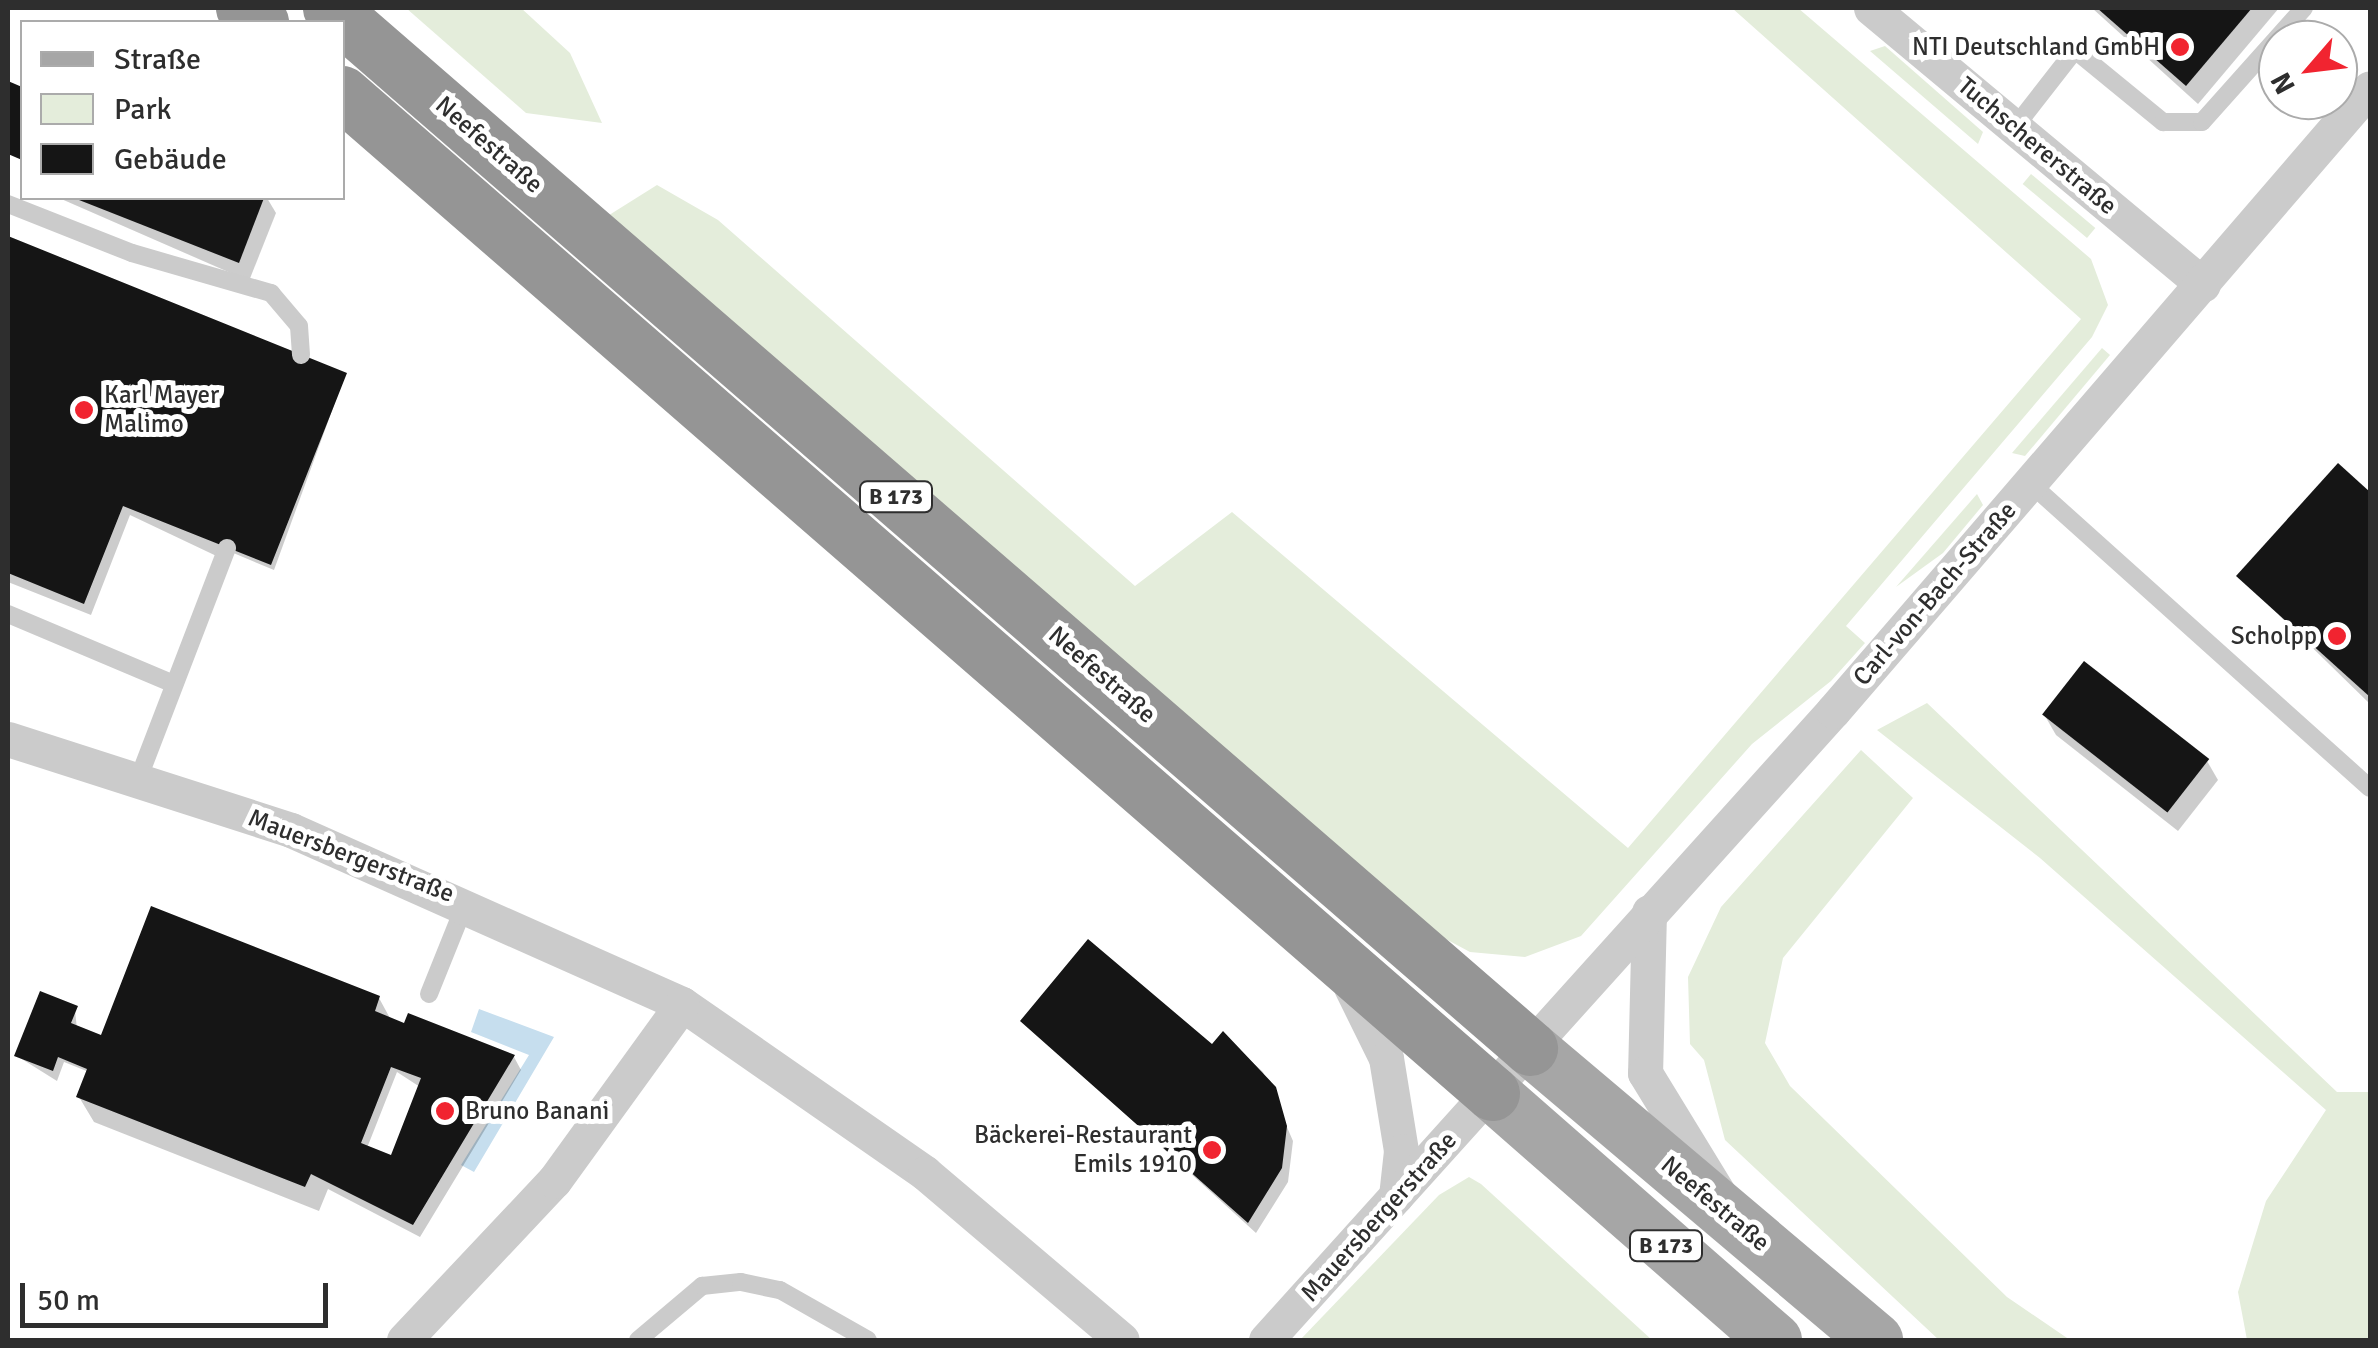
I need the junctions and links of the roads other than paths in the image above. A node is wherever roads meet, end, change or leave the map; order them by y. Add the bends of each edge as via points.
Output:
1 (1871, 8) edge
2 (2304, 8) edge
3 (345, 21) edge
4 (2370, 88) edge
5 (345, 96) edge
6 (2015, 127) junction
7 (8, 204) edge
8 (2203, 285) junction
9 (301, 355) dead end
10 (2031, 484) junction
11 (227, 548) dead end
12 (8, 614) edge
13 (174, 684) junction
14 (8, 739) edge
15 (140, 774) junction
16 (2370, 788) edge
17 (466, 901) junction
18 (1648, 912) junction
19 (1326, 946) junction
20 (428, 994) dead end
21 (682, 1004) junction
22 (1530, 1048) junction
23 (1492, 1093) junction
24 (1396, 1196) junction
25 (1731, 1216) junction
26 (404, 1340) edge
27 (638, 1340) edge
28 (868, 1340) edge
29 (1122, 1340) edge
30 (1266, 1340) edge
31 (1774, 1340) edge
32 (1876, 1340) edge

1 - 6 street, Tuchschererstraße
2 - 6 lane via 2202,122 2163,122 2074,50
3 - 22 highway, Neefestraße / B 173
4 - 8 street, Carl-von-Bach-Straße
5 - 19 highway, B 173
6 - 8 street, Tuchschererstraße
7 - 9 lane via 132,254 271,293 299,326
8 - 10 street, Carl-von-Bach-Straße
10 - 16 lane
10 - 18 street, Carl-von-Bach-Straße
11 - 13 lane
12 - 13 lane
13 - 15 lane
14 - 15 street, Mauersbergerstraße
15 - 17 street, Mauersbergerstraße
17 - 20 lane
17 - 21 street, Mauersbergerstraße
18 - 22 street, Carl-von-Bach-Straße
18 - 25 street via 1645,1074
19 - 23 highway, B 173
19 - 24 street via 1386,1058 1402,1150
21 - 26 street via 512,1232
21 - 29 street, Mauersbergerstraße via 925,1173
22 - 23 street, Carl-von-Bach-Straße
22 - 25 main road, Neefestraße / B 173
23 - 24 street, Mauersbergerstraße
23 - 31 main road, B 173
24 - 30 street, Mauersbergerstraße
25 - 32 main road, Neefestraße / B 173
27 - 28 lane via 702,1286 741,1282 780,1290

